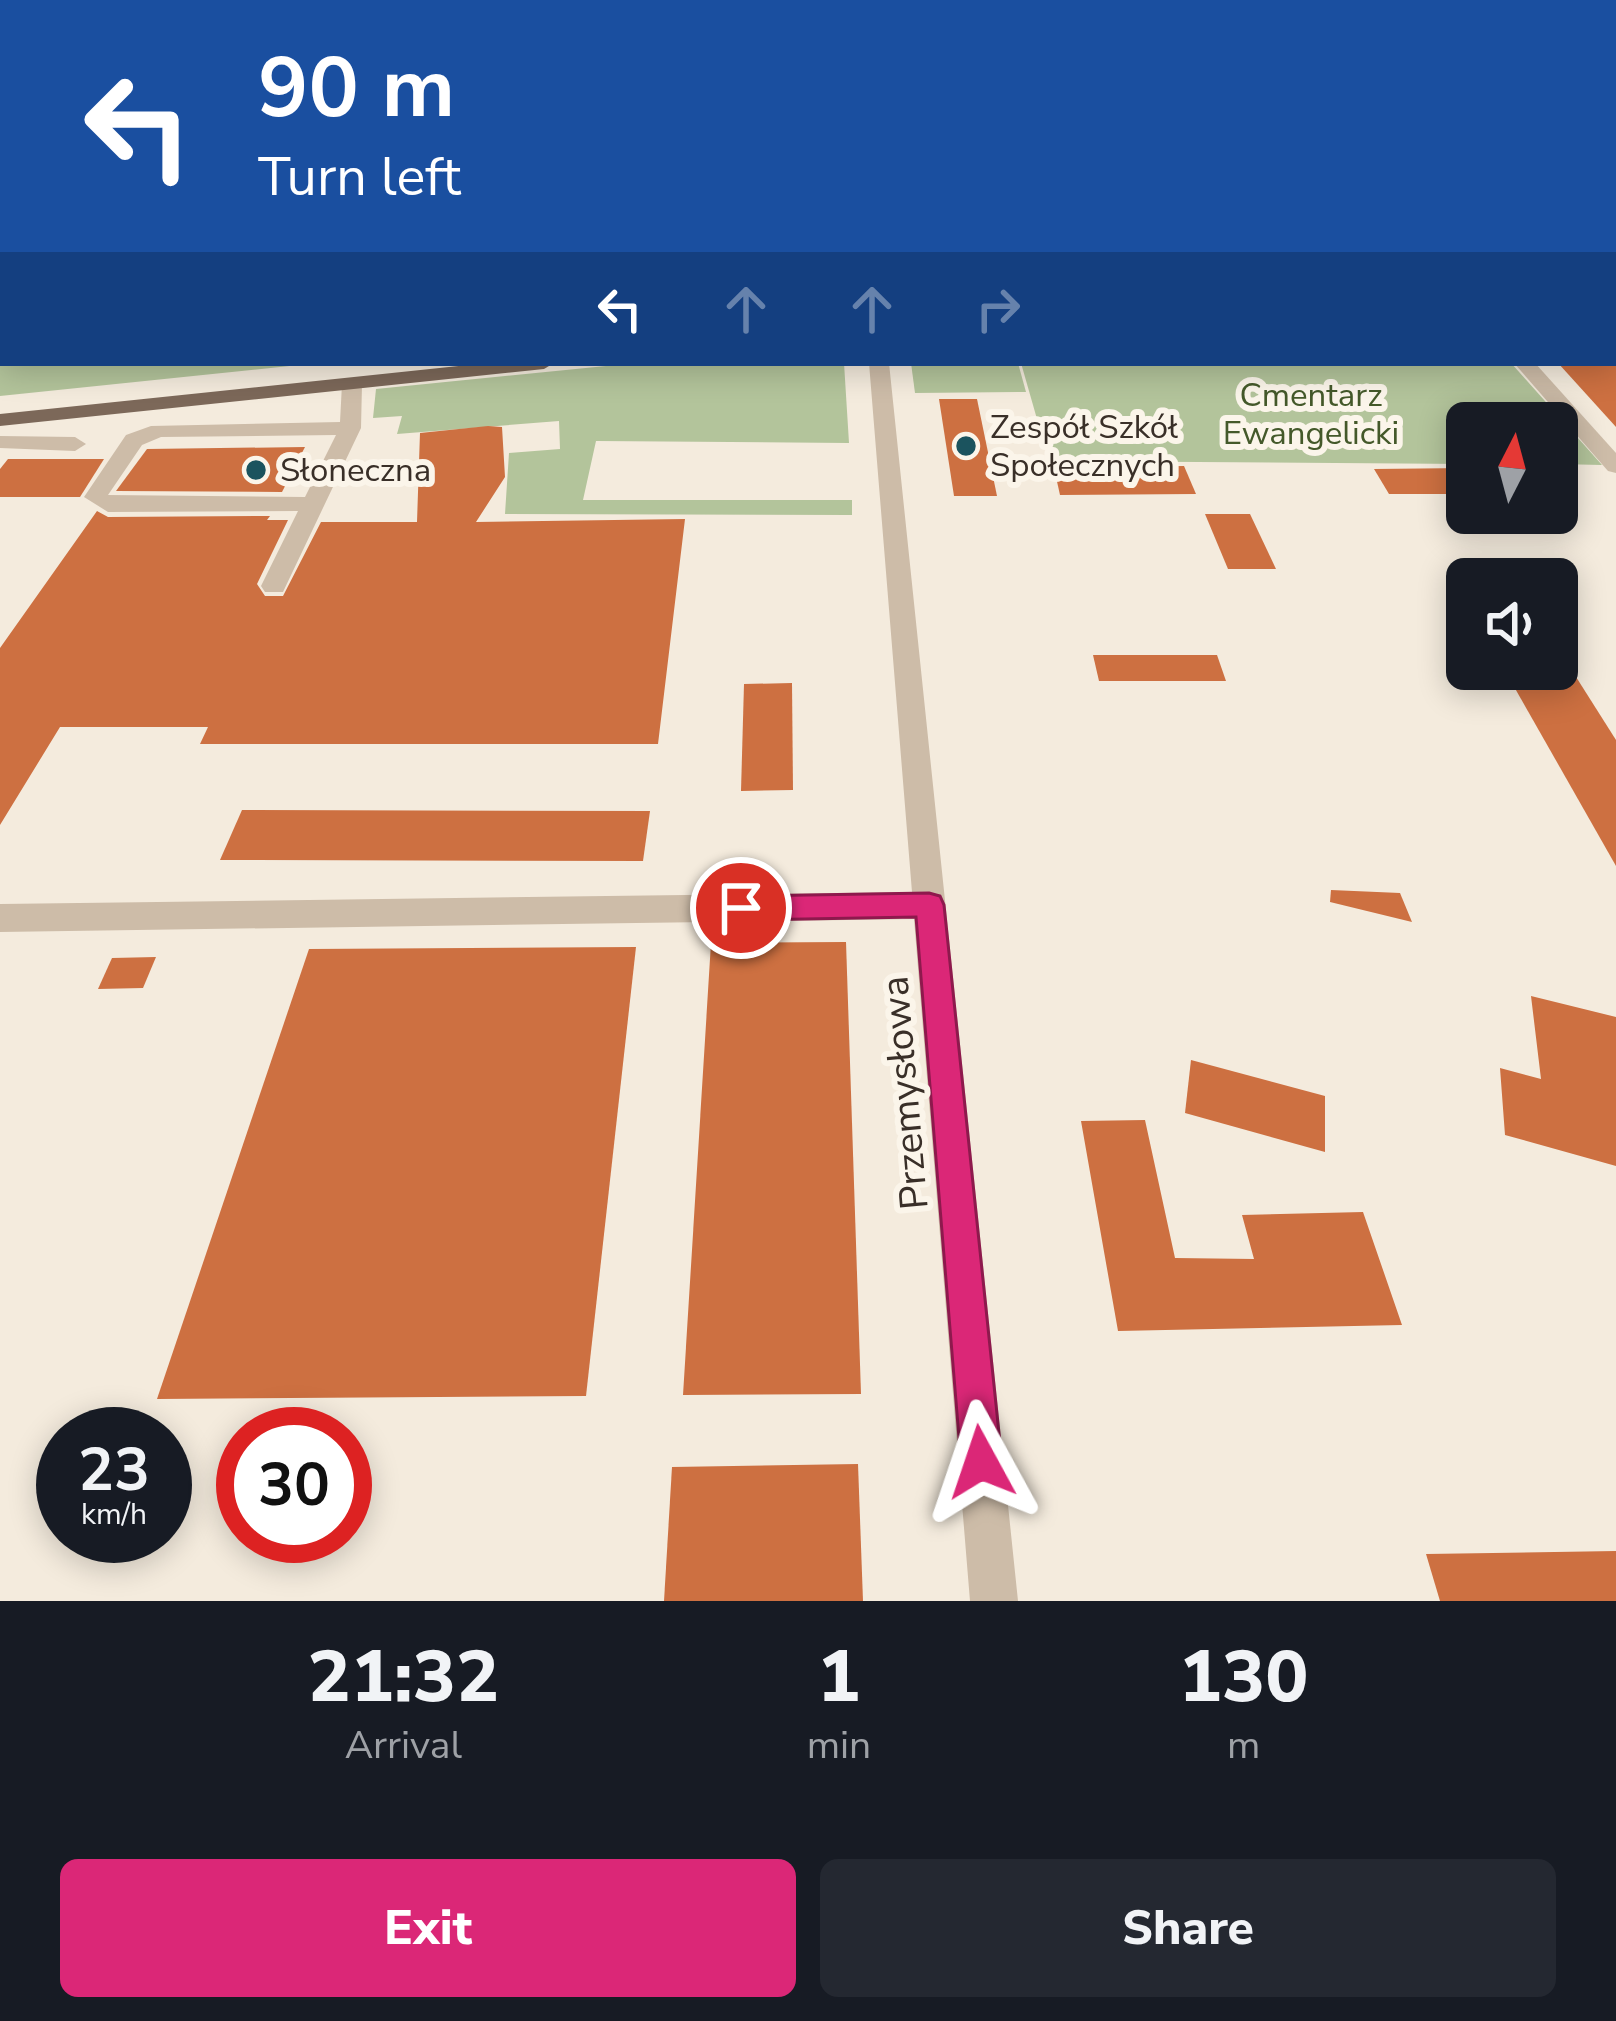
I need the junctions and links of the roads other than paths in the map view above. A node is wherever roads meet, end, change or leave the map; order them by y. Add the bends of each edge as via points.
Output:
1 (517, 366) edge
2 (879, 366) edge
3 (1527, 366) edge
4 (352, 384) junction
5 (9, 419) edge
6 (350, 428) junction
7 (0, 441) edge
8 (75, 444) dead end
9 (1616, 466) edge
10 (313, 504) junction
11 (274, 586) dead end
12 (929, 905) junction
13 (0, 918) edge
14 (994, 1601) edge

1 - 4 main road
2 - 12 street, Przemysłowa
3 - 9 street
4 - 5 main road
4 - 6 street
5 - 7 street
6 - 10 street
6 - 10 street via 159,431 134,440 95,496 108,505
7 - 8 street
10 - 11 street
12 - 13 street
12 - 14 street, Przemysłowa

